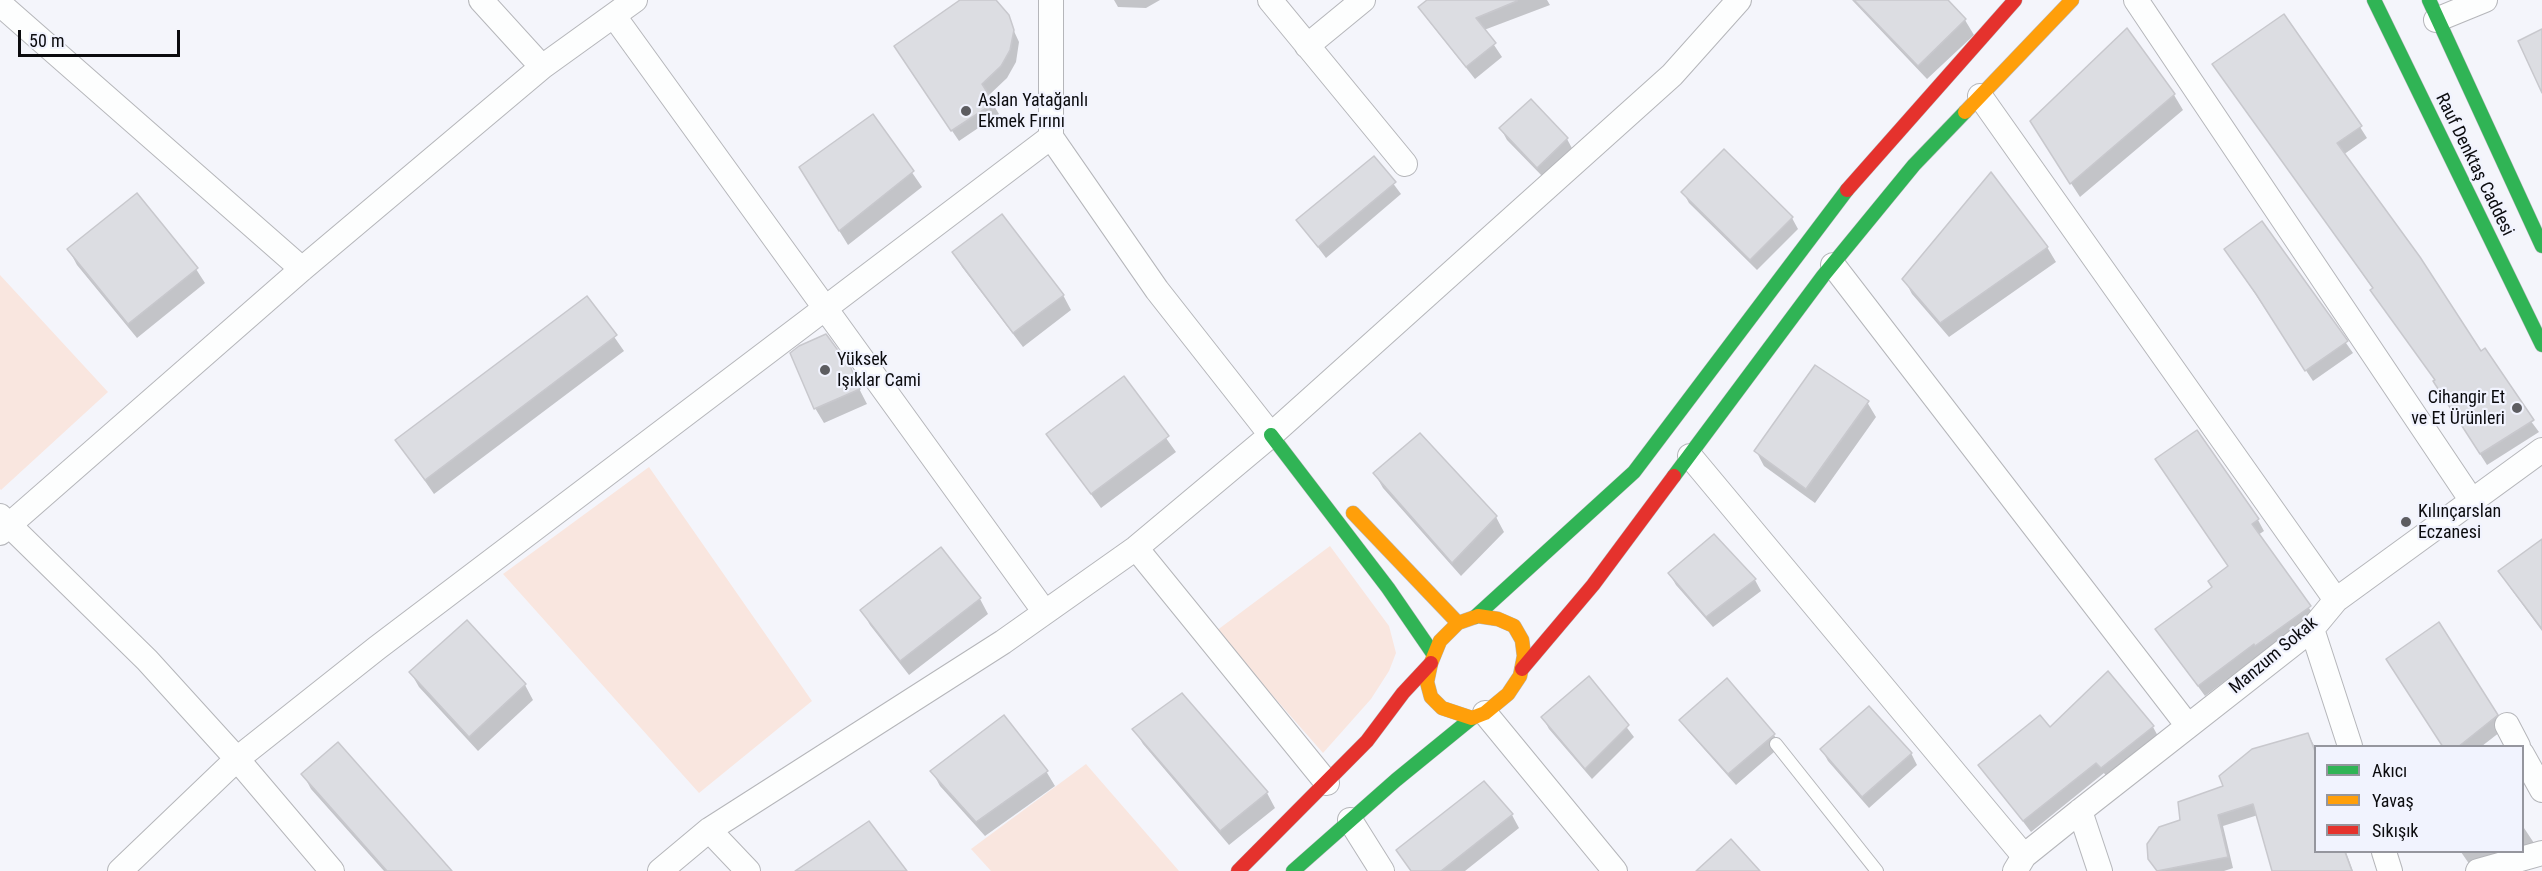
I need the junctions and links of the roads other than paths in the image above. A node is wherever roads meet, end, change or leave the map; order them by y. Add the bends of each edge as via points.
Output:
1 (481, 0) edge
2 (635, 0) edge
3 (1051, 0) edge
4 (1270, 0) edge
5 (1363, 0) edge
6 (1739, 0) edge
7 (2015, 0) edge
8 (2072, 0) edge
9 (2136, 0) edge
10 (2374, 0) edge
11 (2485, 0) edge
12 (0, 4) edge
13 (2433, 7) edge
14 (614, 16) junction
15 (1307, 46) junction
16 (542, 67) junction
17 (1980, 96) junction
18 (1051, 137) junction
19 (1405, 164) dead end
20 (2542, 246) edge
21 (1833, 265) junction
22 (302, 269) junction
23 (825, 308) junction
24 (2542, 345) edge
25 (1271, 435) junction
26 (2542, 450) edge
27 (1690, 456) junction
28 (1324, 481) dead end
29 (2472, 501) junction
30 (1347, 506) dead end
31 (3, 524) edge
32 (1136, 548) junction
33 (2336, 600) junction
34 (1044, 611) junction
35 (1475, 617) junction
36 (1458, 623) junction
37 (2312, 629) junction
38 (1433, 659) junction
39 (1522, 669) junction
40 (1479, 716) junction
41 (2507, 725) dead end
42 (2188, 726) junction
43 (1776, 744) dead end
44 (2349, 745) edge
45 (2517, 745) edge
46 (2524, 756) edge
47 (237, 759) junction
48 (1327, 783) junction
49 (2542, 790) edge
50 (2080, 811) junction
51 (1350, 820) junction
52 (709, 830) junction
53 (2542, 852) edge
54 (2384, 853) edge
55 (2019, 864) edge
56 (120, 871) edge
57 (332, 871) edge
58 (660, 871) edge
59 (748, 871) edge
60 (1238, 871) edge
61 (1293, 871) edge
62 (1382, 871) edge
63 (1615, 871) edge
64 (1877, 871) edge
65 (2100, 871) edge
66 (2390, 871) edge
67 (2478, 871) edge

1 - 16 street
2 - 14 street
3 - 18 street
4 - 15 street
5 - 15 street
6 - 25 street via 1672,75
7 - 35 street via 1845,192 1634,472
8 - 17 street
9 - 29 street
10 - 24 street, Rauf Denktaş Caddesi
11 - 13 street
12 - 22 street
13 - 20 street, Rauf Denktaş Caddesi
14 - 16 street
14 - 23 street
15 - 19 street
16 - 22 street
17 - 21 street via 1914,165
17 - 33 street
18 - 23 street
18 - 25 street via 1157,290
21 - 27 street
21 - 42 street
22 - 31 street via 124,426
23 - 34 street
23 - 47 street
25 - 28 street
25 - 32 street
25 - 38 street via 1388,588
26 - 29 street, Manzum Sokak
27 - 39 street via 1593,585
27 - 55 street
29 - 33 street, Manzum Sokak
30 - 36 street
31 - 47 street via 147,660
32 - 34 street
32 - 48 street
33 - 37 street, Manzum Sokak
34 - 52 street via 1003,642
35 - 36 street
35 - 39 street via 1498,619 1514,626 1522,640
36 - 38 street via 1440,641
37 - 42 street, Manzum Sokak
37 - 44 street
38 - 40 street via 1427,682 1431,697 1442,708
38 - 48 street via 1367,741
39 - 40 street via 1508,694
40 - 51 street
40 - 63 street
41 - 45 street
42 - 50 street, Manzum Sokak
43 - 64 lane
46 - 49 street
47 - 56 street
47 - 57 street
48 - 60 street
50 - 55 street, Manzum Sokak
50 - 65 street
51 - 61 street
51 - 62 street
52 - 58 street
52 - 59 street
53 - 67 street
54 - 66 street

